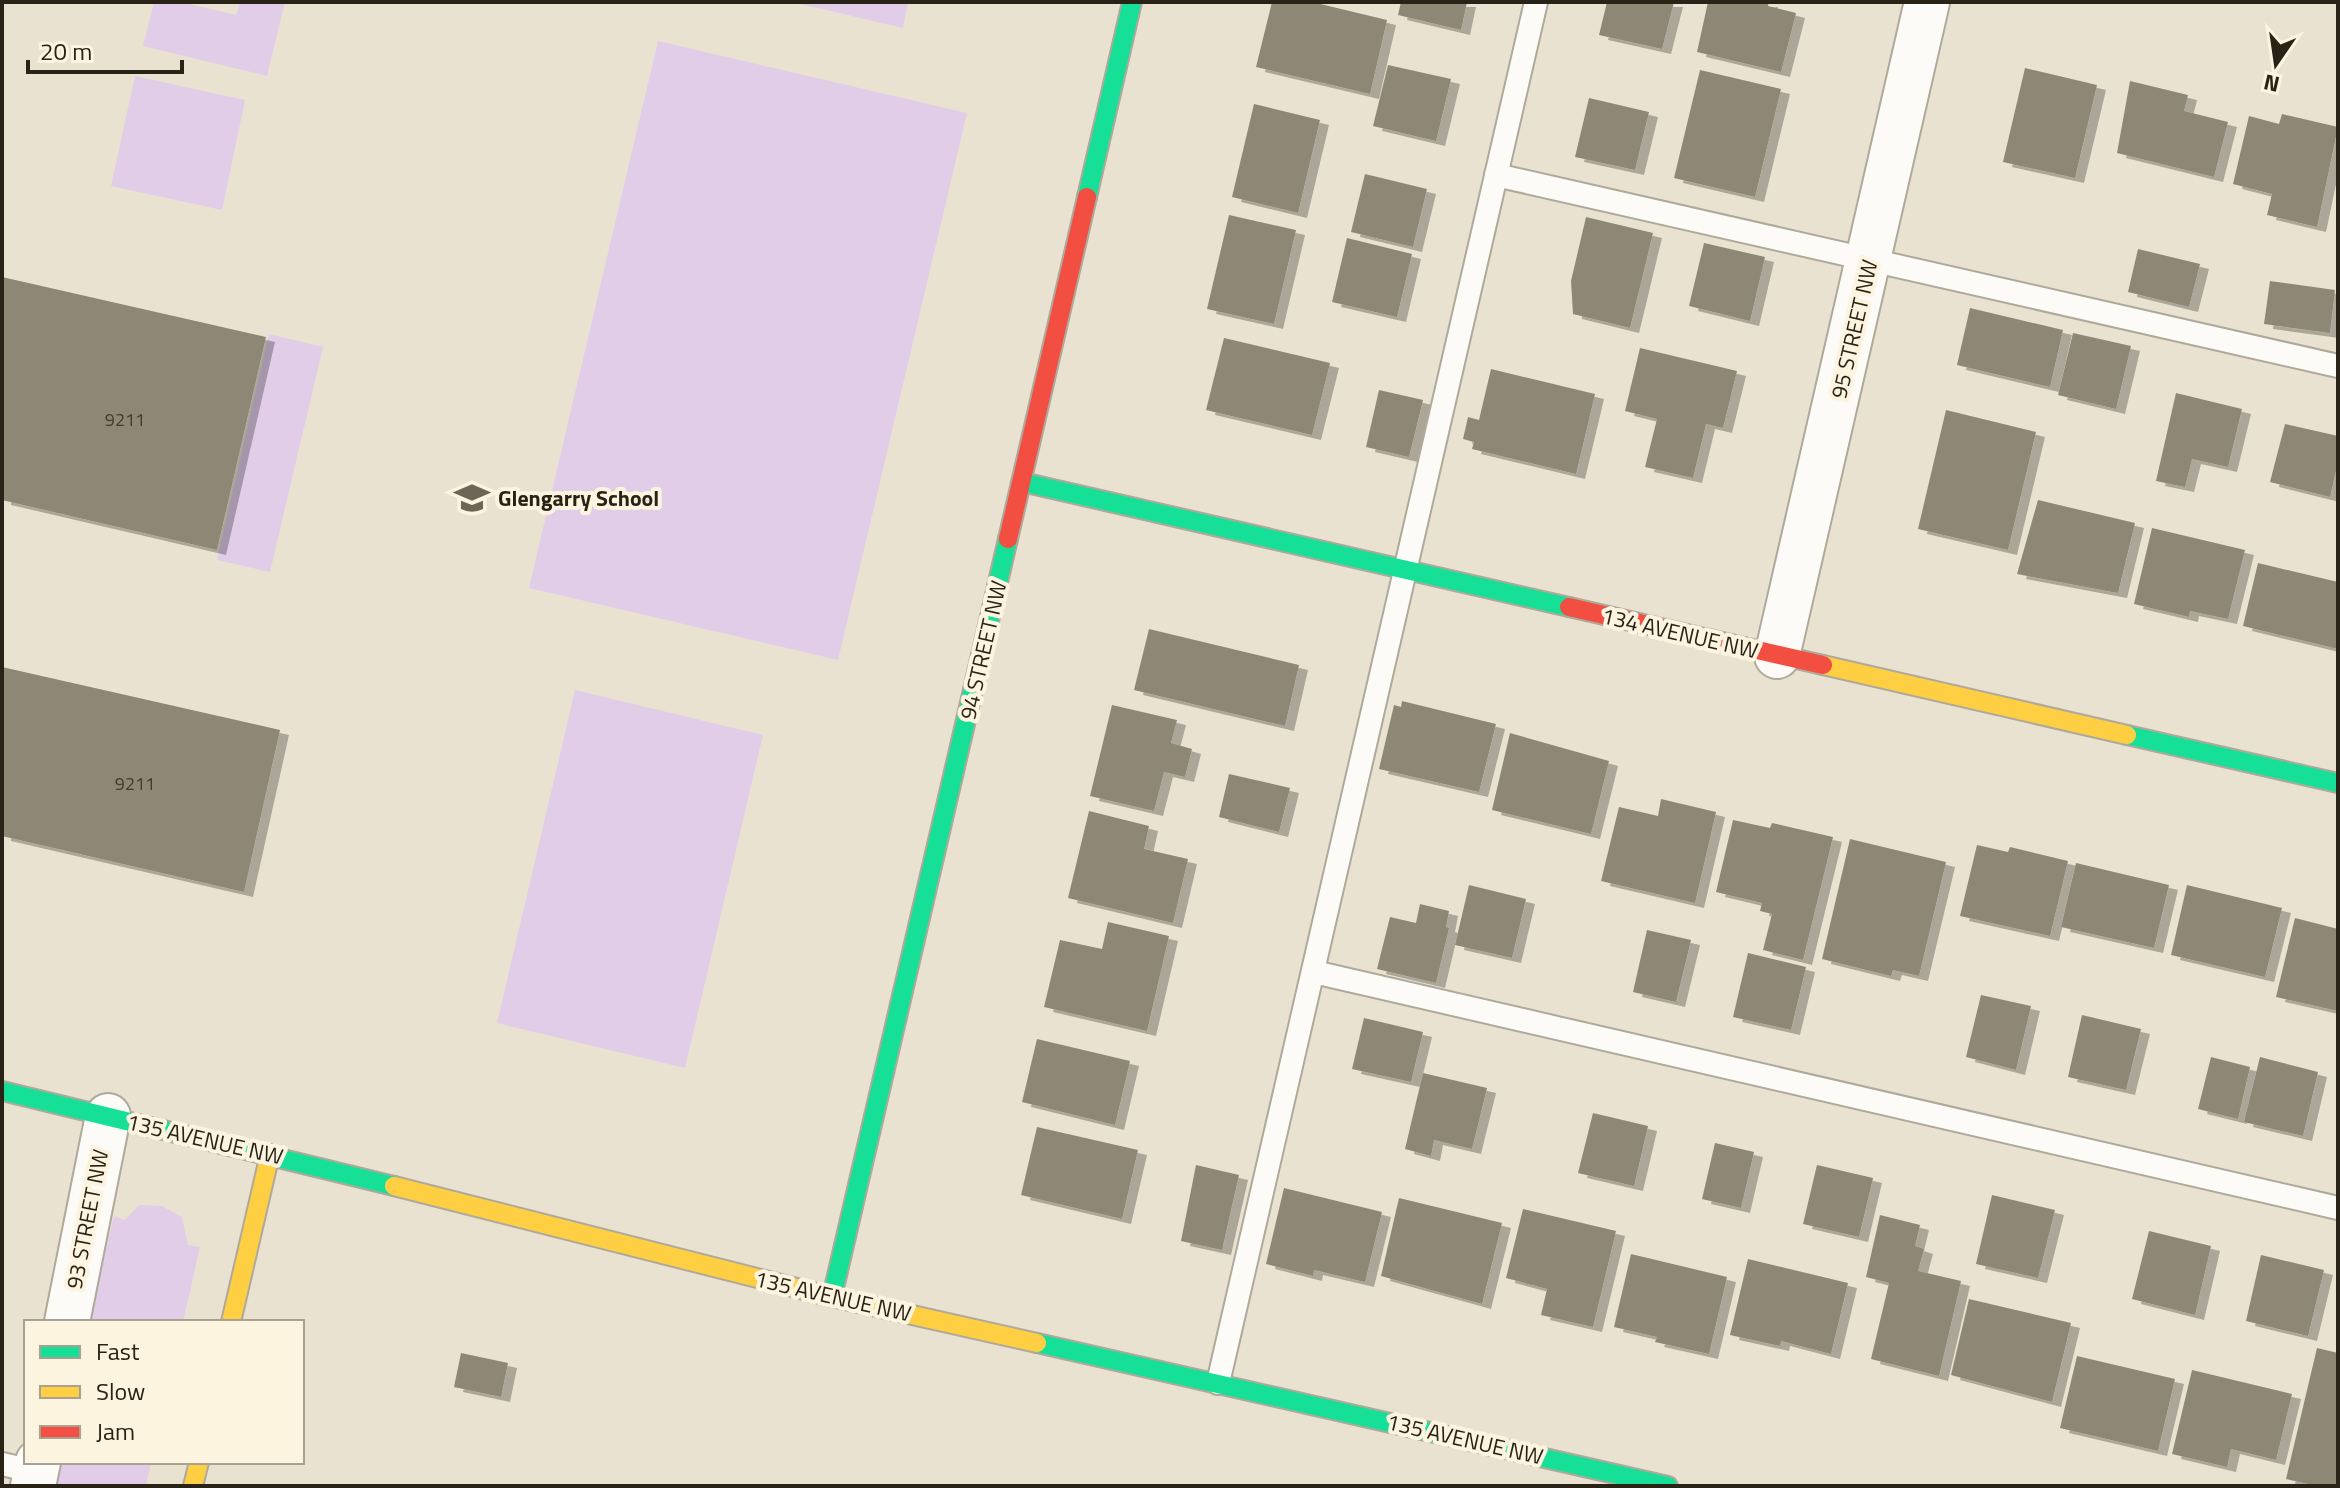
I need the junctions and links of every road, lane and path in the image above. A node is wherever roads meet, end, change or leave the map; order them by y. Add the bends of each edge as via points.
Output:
1 (1132, 2) edge
2 (1536, 2) edge
3 (1927, 2) edge
4 (1496, 175) junction
5 (1870, 261) junction
6 (2338, 366) edge
7 (1022, 482) junction
8 (1405, 570) junction
9 (1777, 656) junction
10 (2338, 783) edge
11 (1314, 972) junction
12 (2, 1091) edge
13 (108, 1116) junction
14 (270, 1154) junction
15 (2338, 1208) edge
16 (832, 1297) junction
17 (67, 1320) edge
18 (231, 1320) edge
19 (1218, 1383) junction
20 (198, 1464) edge
21 (193, 1486) edge
22 (1668, 1486) edge

1 - 7 street, 94 STREET NW
2 - 4 lane
3 - 5 street, 95 STREET NW
4 - 5 lane
4 - 8 lane
5 - 6 lane
5 - 9 street, 95 STREET NW
7 - 8 street, 134 AVENUE NW
7 - 16 street, 94 STREET NW
8 - 9 street, 134 AVENUE NW
8 - 11 lane
9 - 10 street, 134 AVENUE NW
11 - 15 lane
11 - 19 lane
12 - 13 street, 135 AVENUE NW
13 - 14 street, 135 AVENUE NW
13 - 17 street, 93 STREET NW
14 - 16 street, 135 AVENUE NW
14 - 18 street
16 - 19 street, 135 AVENUE NW
19 - 22 street, 135 AVENUE NW
20 - 21 street

